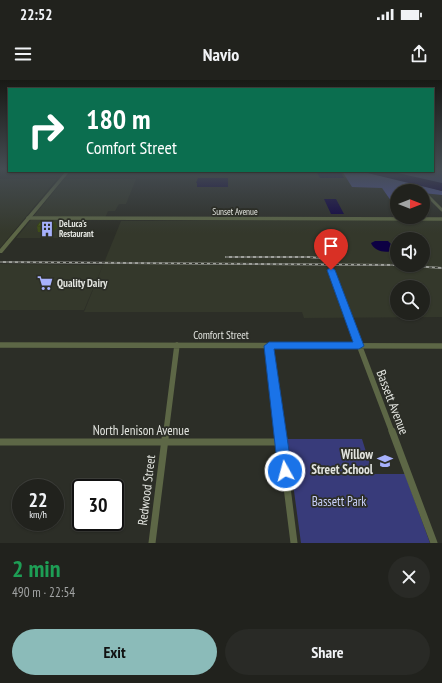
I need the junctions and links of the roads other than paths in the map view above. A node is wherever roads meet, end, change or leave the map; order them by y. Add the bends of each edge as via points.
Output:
1 (52, 190) edge
2 (430, 198) edge
3 (442, 210) edge
4 (28, 218) junction
5 (442, 219) edge
6 (0, 252) edge
7 (331, 270) dead end
8 (0, 345) edge
9 (177, 345) junction
10 (269, 346) junction
11 (359, 346) junction
12 (442, 346) edge
13 (0, 442) edge
14 (164, 442) junction
15 (281, 442) junction
16 (152, 543) edge
17 (294, 543) edge
18 (434, 543) edge

1 - 4 street
2 - 3 street
4 - 5 street, Sunset Avenue
4 - 6 street
7 - 11 street, Bassett Avenue
8 - 9 street, Comfort Street
9 - 10 street, Comfort Street
9 - 14 street, Redwood Street
10 - 11 street, Comfort Street
10 - 15 street
11 - 12 street, Comfort Street
11 - 18 street, Bassett Avenue
13 - 14 street, North Jenison Avenue
14 - 15 street, North Jenison Avenue
14 - 16 street, Redwood Street
15 - 17 street

